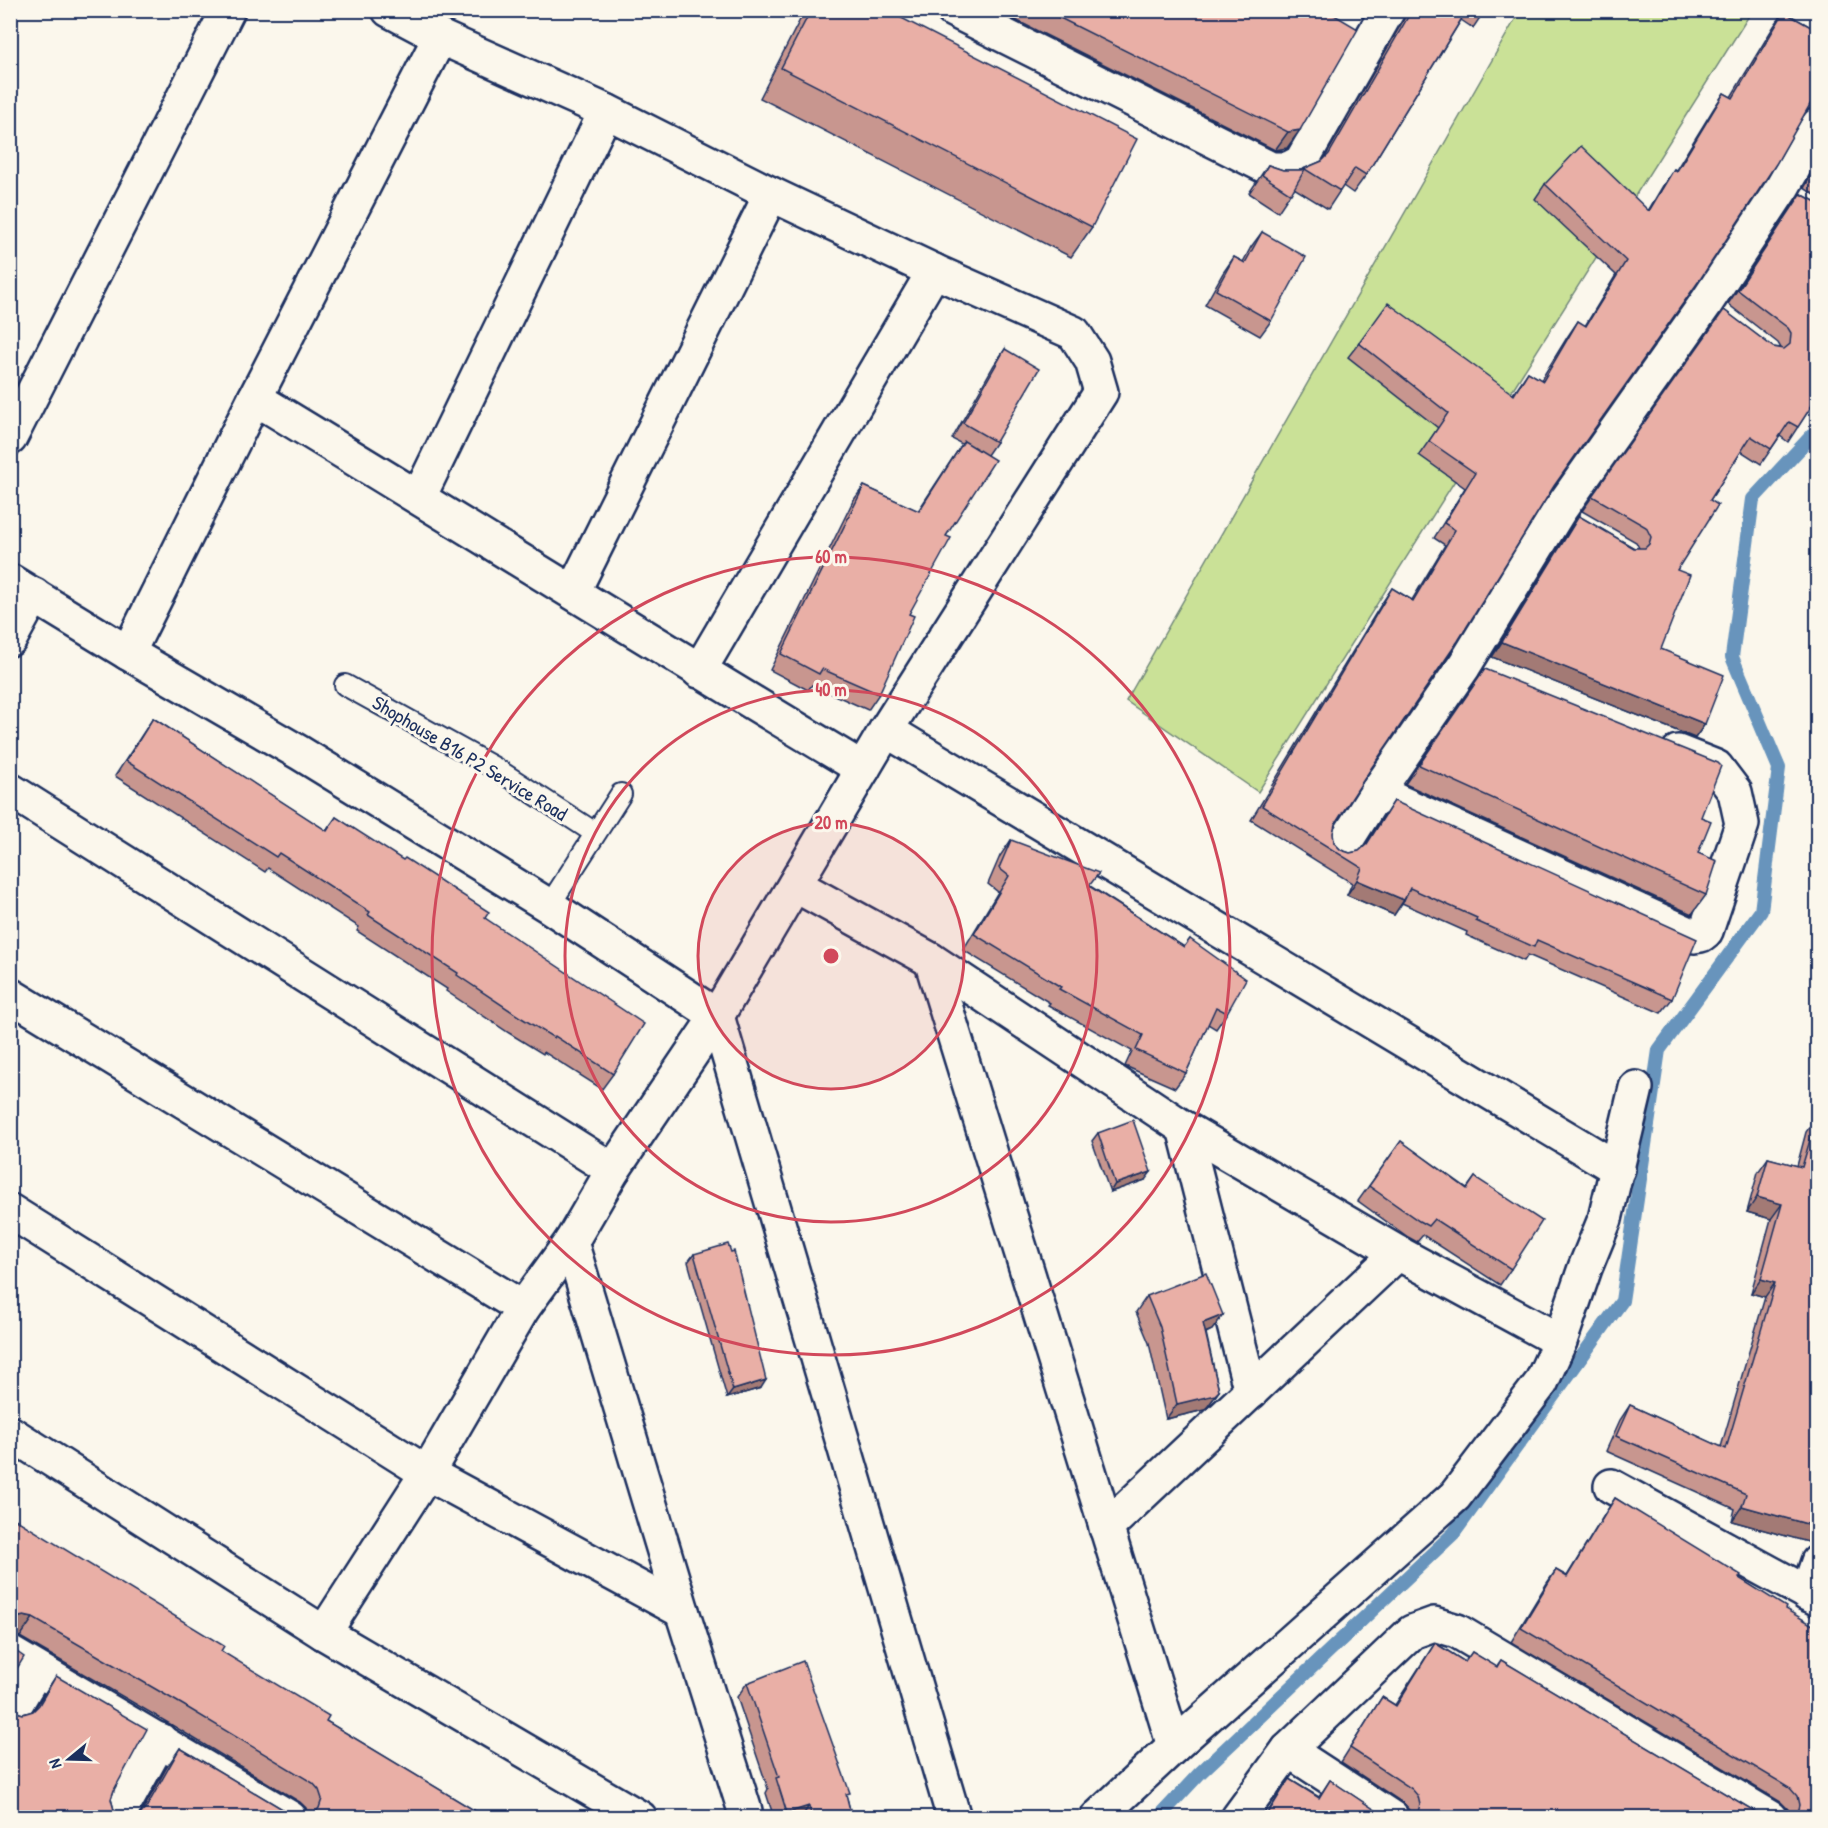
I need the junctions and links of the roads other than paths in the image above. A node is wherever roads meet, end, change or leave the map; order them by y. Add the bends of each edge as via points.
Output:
1 (228, 10) edge
2 (389, 10) edge
3 (953, 10) edge
4 (1388, 10) edge
5 (440, 37) junction
6 (606, 111) junction
7 (1818, 124) edge
8 (771, 194) junction
9 (934, 271) junction
10 (255, 398) junction
11 (10, 438) edge
12 (419, 497) junction
13 (22, 588) edge
14 (573, 592) junction
15 (10, 639) edge
16 (128, 653) junction
17 (1464, 666) junction
18 (699, 671) junction
19 (1497, 679) edge
20 (345, 685) dead end
21 (886, 730) junction
22 (1650, 741) edge
23 (863, 769) junction
24 (10, 790) edge
25 (1377, 792) junction
26 (621, 794) dead end
27 (595, 833) junction
28 (1341, 849) edge
29 (795, 885) junction
30 (549, 906) junction
31 (931, 960) junction
32 (10, 995) edge
33 (717, 1016) junction
34 (1636, 1088) dead end
35 (1184, 1128) junction
36 (1618, 1169) junction
37 (613, 1170) junction
38 (10, 1211) edge
39 (571, 1242) junction
40 (1398, 1253) junction
41 (523, 1308) junction
42 (1560, 1341) junction
43 (1251, 1392) junction
44 (10, 1433) edge
45 (427, 1473) junction
46 (1611, 1486) dead end
47 (1106, 1527) junction
48 (1818, 1562) edge
49 (1812, 1596) edge
50 (682, 1611) junction
51 (324, 1633) junction
52 (23, 1661) edge
53 (10, 1714) edge
54 (160, 1740) junction
55 (1174, 1746) junction
56 (1288, 1750) junction
57 (271, 1813) edge
58 (117, 1818) edge
59 (640, 1818) edge
60 (744, 1818) edge
61 (954, 1818) edge
62 (1097, 1818) edge
63 (1238, 1818) edge
64 (1392, 1818) edge
65 (1771, 1818) edge

1 - 11 street
2 - 5 street
3 - 4 street via 1271,169 1287,169 1301,162 1361,33
5 - 6 street
5 - 10 street
6 - 8 street
6 - 12 street
7 - 17 street via 1791,193 1715,310
8 - 9 street
8 - 14 street
9 - 18 street
9 - 21 street via 1074,333 1092,361 1101,392
10 - 12 street
10 - 16 street
12 - 14 street
13 - 15 street
13 - 16 street
14 - 18 street
16 - 30 street
17 - 19 street
17 - 25 street
18 - 23 street
20 - 27 lane, Shophouse B16 P2 Service Road via 495,768
21 - 23 street
21 - 36 street
22 - 25 street via 1716,767 1735,792 1742,824 1706,931 1701,935 1694,936
23 - 29 street
24 - 37 street
25 - 28 street
26 - 27 lane
27 - 30 lane
29 - 31 street
29 - 33 street
30 - 33 street
31 - 35 street
31 - 47 street
32 - 41 street
33 - 37 street
33 - 61 street
34 - 36 street
35 - 40 street
35 - 43 street
36 - 42 street via 1605,1219
37 - 39 street
38 - 45 street
39 - 41 street
39 - 50 street
40 - 42 street
40 - 43 street
41 - 45 street
42 - 55 street via 1541,1383 1455,1496
43 - 47 street
44 - 51 street
45 - 50 street
45 - 51 street
46 - 49 street
47 - 55 street
48 - 49 street
50 - 60 street
51 - 59 street
52 - 53 street
52 - 54 street
54 - 57 street
54 - 58 street
55 - 62 street
56 - 63 street
56 - 64 street
56 - 65 street via 1412,1632 1434,1624 1457,1631

